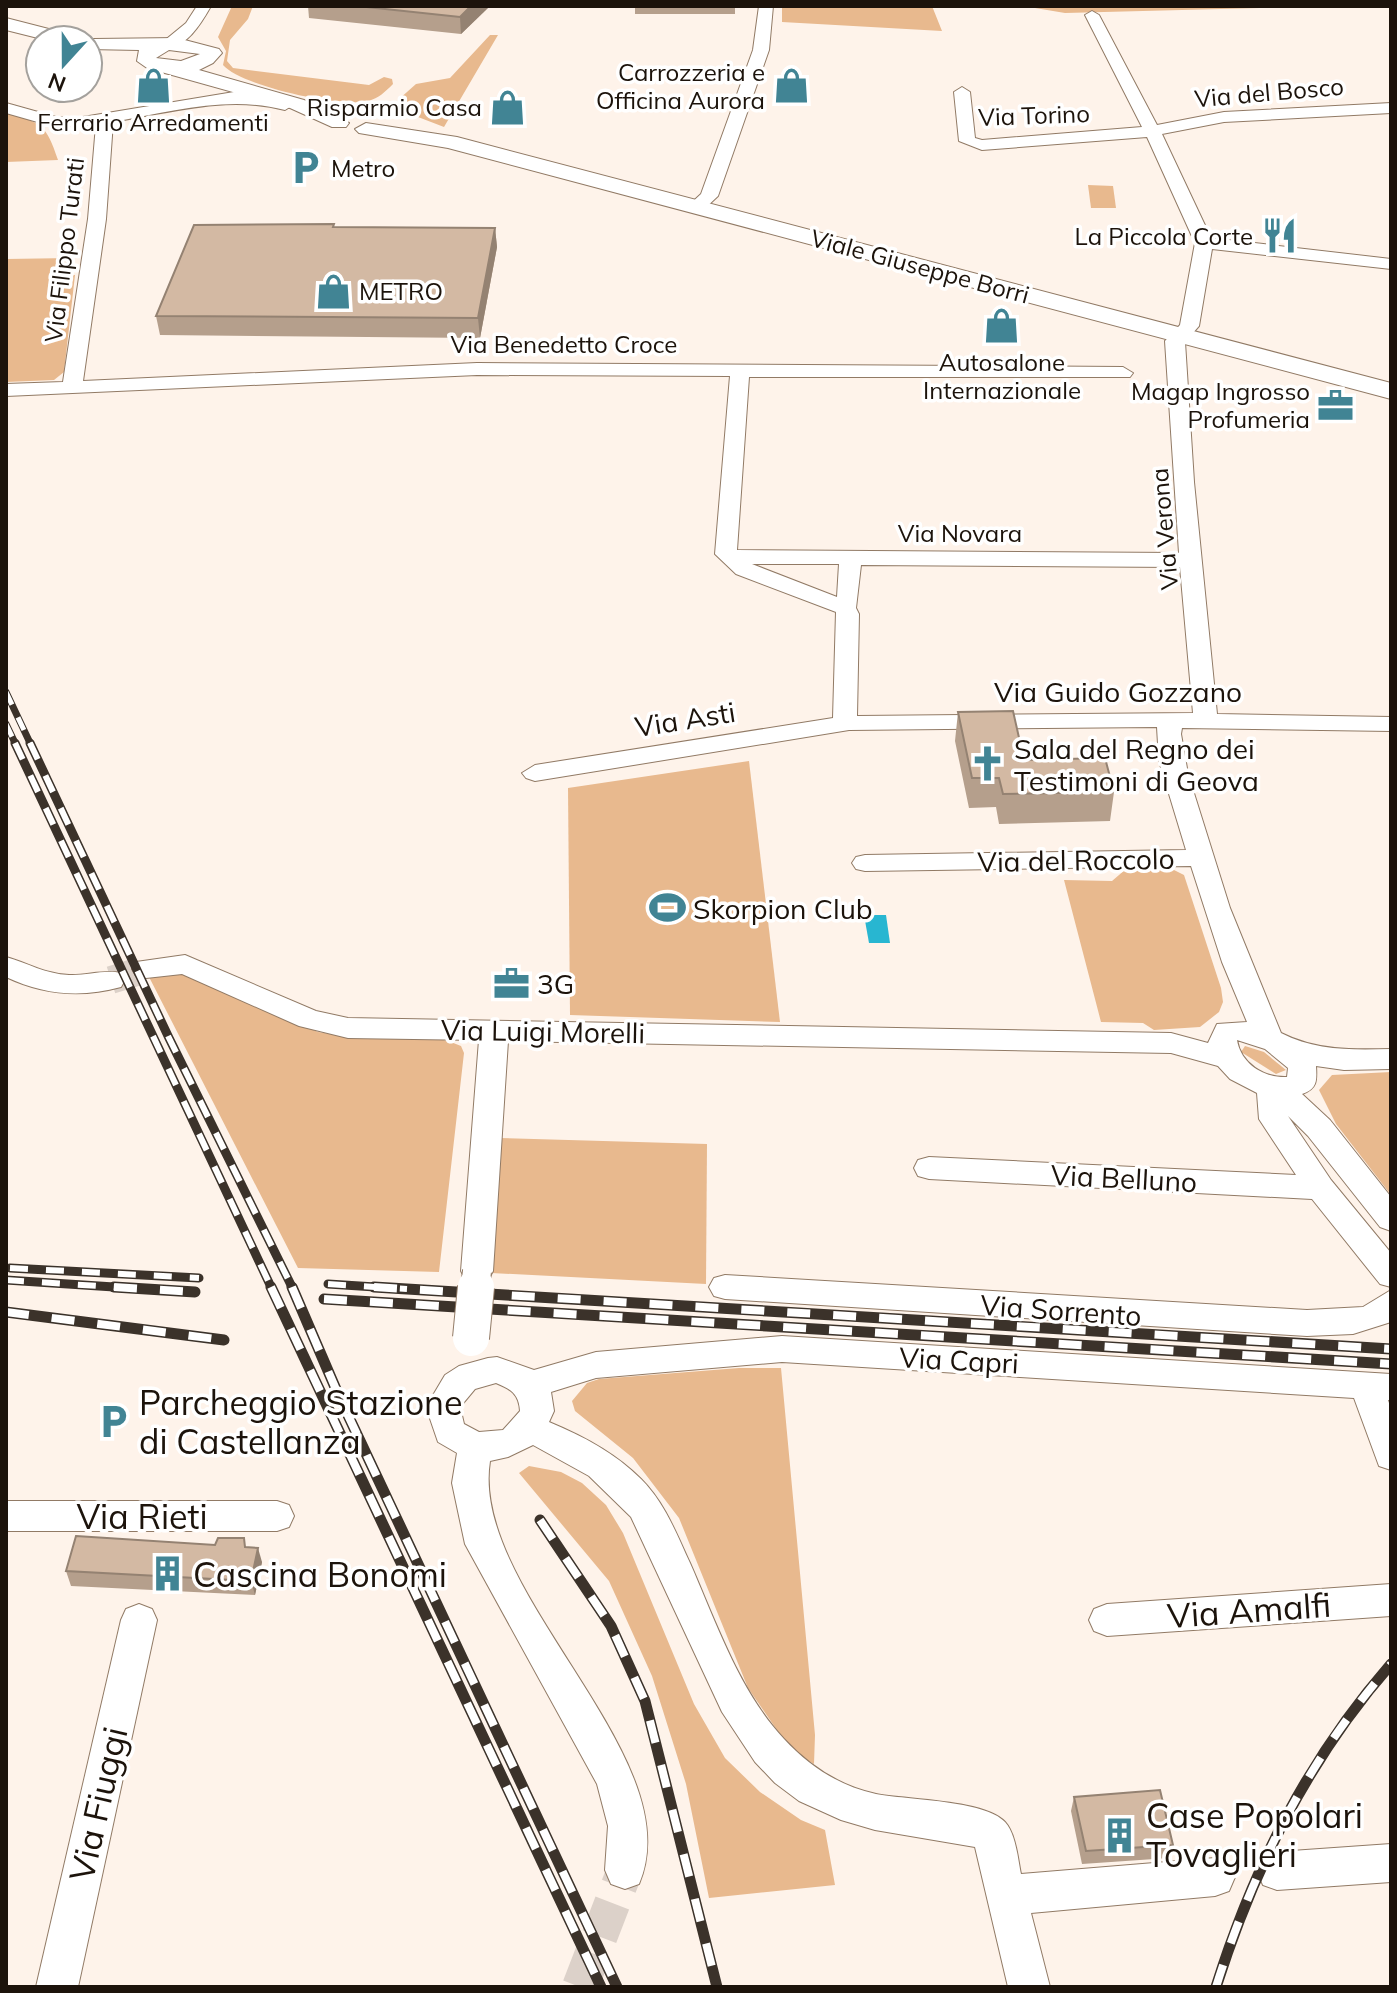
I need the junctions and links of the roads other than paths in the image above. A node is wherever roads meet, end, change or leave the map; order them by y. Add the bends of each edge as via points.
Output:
1 (204, 6) edge
2 (766, 6) edge
3 (1092, 15) dead end
4 (104, 44) edge
5 (166, 44) junction
6 (104, 47) edge
7 (209, 47) junction
8 (145, 57) junction
9 (170, 67) junction
10 (213, 80) junction
11 (962, 92) dead end
12 (184, 107) junction
13 (6, 108) edge
14 (1391, 108) edge
15 (313, 110) junction
16 (362, 119) junction
17 (105, 120) junction
18 (1152, 130) junction
19 (449, 142) junction
20 (696, 207) junction
21 (1204, 243) junction
22 (1391, 264) edge
23 (1178, 335) junction
24 (740, 370) junction
25 (1123, 373) dead end
26 (72, 387) junction
27 (6, 390) edge
28 (1391, 391) edge
29 (727, 557) junction
30 (850, 559) junction
31 (1192, 560) junction
32 (845, 608) junction
33 (1170, 720) junction
34 (1206, 720) junction
35 (845, 723) junction
36 (1391, 724) edge
37 (535, 773) dead end
38 (1201, 858) junction
39 (865, 863) dead end
40 (6, 966) edge
41 (146, 969) tunnel mouth
42 (111, 980) tunnel mouth
43 (1243, 984) junction
44 (494, 1030) junction
45 (1227, 1041) junction
46 (1391, 1059) edge
47 (1286, 1070) junction
48 (929, 1168) dead end
49 (1320, 1188) junction
50 (1391, 1219) edge
51 (1391, 1275) edge
52 (725, 1287) dead end
53 (1391, 1303) edge
54 (471, 1375) junction
55 (530, 1385) junction
56 (1378, 1386) edge
57 (530, 1429) junction
58 (475, 1447) junction
59 (1391, 1456) edge
60 (6, 1516) edge
61 (277, 1516) dead end
62 (1391, 1600) edge
63 (139, 1620) dead end
64 (1107, 1620) dead end
65 (1391, 1863) edge
66 (625, 1870) tunnel mouth
67 (1277, 1871) dead end
68 (1215, 1877) dead end
69 (1009, 1895) junction
70 (57, 1987) edge
71 (1029, 1987) edge

1 - 5 street via 194,24
2 - 20 street via 758,59 709,196
3 - 18 street
4 - 5 main road, Viale Giuseppe Borri
5 - 7 main road, Viale Giuseppe Borri
5 - 8 main road
6 - 8 main road, Viale Giuseppe Borri
7 - 9 main road via 198,64
7 - 16 main road, Viale Giuseppe Borri via 210,68 217,73
8 - 9 main road, Viale Giuseppe Borri
9 - 10 main road, Viale Giuseppe Borri
10 - 12 street via 213,94
10 - 15 main road, Viale Giuseppe Borri
11 - 18 street, Via Torino via 967,141 976,145
12 - 15 street via 244,97
12 - 17 street
13 - 17 street via 62,123
14 - 18 street, Via del Bosco via 1224,117
15 - 16 main road, Viale Giuseppe Borri via 339,123
16 - 19 main road, Viale Giuseppe Borri
16 - 19 main road, Viale Giuseppe Borri via 388,123 389,115
17 - 26 street, Via Filippo Turati via 97,219
18 - 21 street
19 - 20 main road, Viale Giuseppe Borri
20 - 23 main road, Viale Giuseppe Borri
21 - 22 street
21 - 23 street via 1189,326
23 - 28 main road, Viale Giuseppe Borri
23 - 31 street, Via Verona
24 - 25 street, Via Benedetto Croce
24 - 26 street, Via Benedetto Croce via 477,369
24 - 29 street
26 - 27 street, Via Benedetto Croce
29 - 30 street, Via Novara
29 - 32 street via 744,569
30 - 31 street, Via Novara
30 - 32 street
31 - 34 street, Via Verona
32 - 35 street
33 - 34 street, Via Guido Gozzano
33 - 35 street, Via Guido Gozzano
33 - 38 street via 1170,761
34 - 36 street, Via Guido Gozzano
35 - 37 street, Via Asti
38 - 39 street, Via del Roccolo
38 - 43 street, Via del Roccolo
40 - 42 street via 65,986
41 - 44 street, Via Luigi Morelli via 185,964 325,1025
43 - 45 street
43 - 47 street, Via del Roccolo
44 - 45 street, Via Luigi Morelli
44 - 54 street, bridge
45 - 47 street, Via Luigi Morelli
45 - 47 street via 1245,1075
46 - 47 street
47 - 49 street via 1272,1114
47 - 50 street via 1319,1128
48 - 49 street, Via Belluno
49 - 51 street
52 - 53 street, Via Sorrento via 1295,1323 1370,1318
54 - 55 street via 497,1370
54 - 58 street via 448,1394 443,1407 450,1432
55 - 56 street, Via Capri via 596,1365 782,1349
55 - 57 street via 539,1407
56 - 59 street
57 - 58 street via 506,1445
57 - 69 street via 596,1461 640,1499 740,1713 775,1760 845,1803 987,1830 997,1844
58 - 66 street via 469,1483 483,1544 615,1779 628,1826
60 - 61 street, Via Rieti
62 - 64 street, Via Amalfi
63 - 70 street, Via Fiuggi
65 - 67 street
68 - 69 street
69 - 71 street

